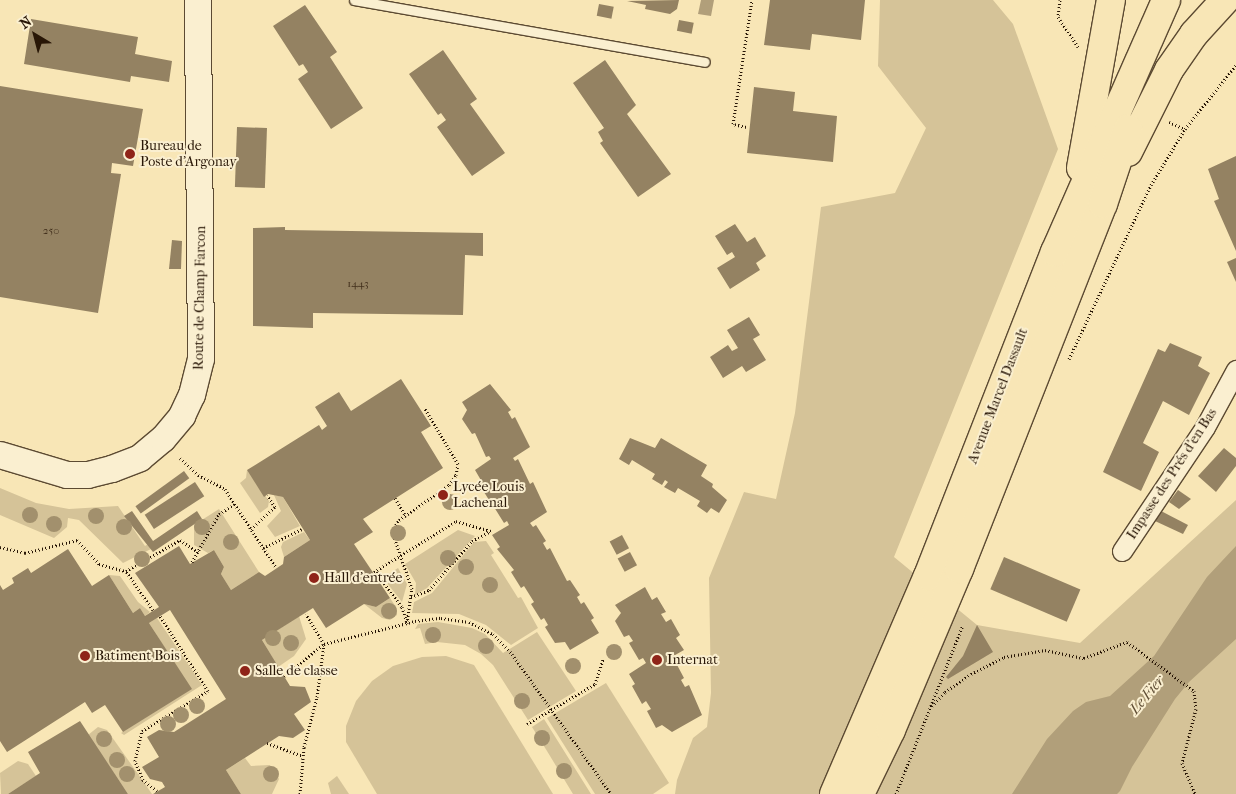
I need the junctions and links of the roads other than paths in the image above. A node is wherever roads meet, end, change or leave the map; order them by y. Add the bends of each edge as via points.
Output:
1 (198, 0) edge
2 (354, 0) edge
3 (1111, 0) edge
4 (1166, 0) edge
5 (1186, 0) edge
6 (1225, 0) edge
7 (704, 62) dead end
8 (1103, 204) junction
9 (1055, 252) junction
10 (1236, 370) edge
11 (0, 455) edge
12 (1122, 550) dead end
13 (891, 730) junction
14 (834, 794) edge
15 (860, 794) edge
16 (869, 794) edge

1 - 11 street, Route de Champ Farcon via 201,359 192,395 182,416 164,438 140,458 112,469 88,475 66,475
2 - 7 lane
3 - 9 highway via 1086,147
4 - 9 highway, Avenue Marcel Dassault
5 - 8 highway, Avenue Marcel Dassault via 1130,125
6 - 8 highway via 1194,34 1169,70
8 - 13 highway, Avenue Marcel Dassault via 959,569
9 - 14 highway, Avenue Marcel Dassault via 928,576
10 - 12 street, Impasse des Prés d'en Bas via 1205,427
13 - 15 highway
13 - 16 highway

